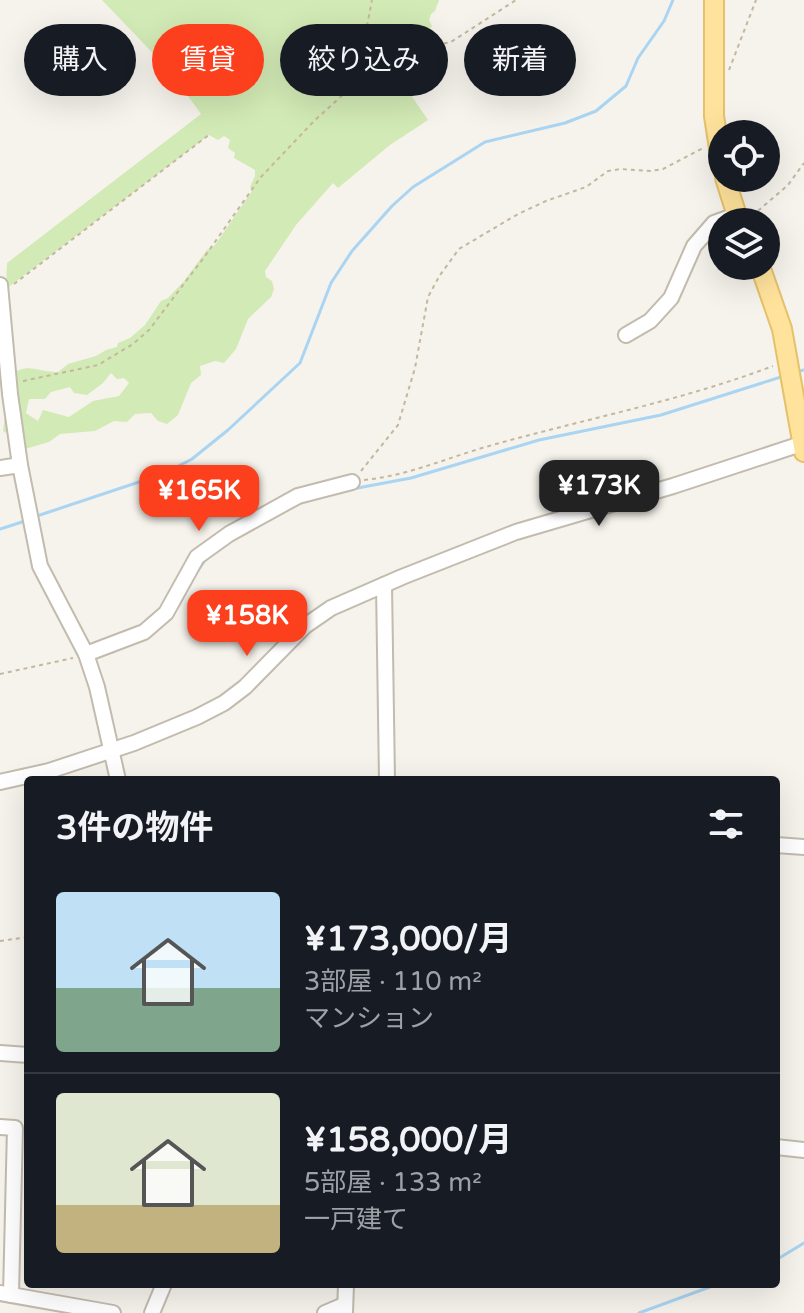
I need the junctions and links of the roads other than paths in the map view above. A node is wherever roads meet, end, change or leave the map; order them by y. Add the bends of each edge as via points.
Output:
1 (714, 0) edge
2 (716, 120) edge
3 (708, 230) edge
4 (765, 280) edge
5 (0, 285) edge
6 (1, 294) edge
7 (626, 335) dead end
8 (804, 446) edge
9 (20, 465) junction
10 (0, 468) edge
11 (352, 482) road end
12 (384, 585) junction
13 (86, 654) junction
14 (112, 750) junction
15 (28, 776) edge
16 (117, 776) edge
17 (387, 776) edge
18 (24, 777) edge
19 (0, 782) edge
20 (780, 845) edge
21 (804, 847) edge
22 (0, 1053) edge
23 (24, 1055) edge
24 (0, 1127) edge
25 (780, 1147) edge
26 (804, 1150) edge
27 (162, 1288) edge
28 (346, 1288) edge
29 (6, 1294) edge
30 (344, 1309) edge
31 (113, 1313) edge
32 (152, 1313) edge
33 (325, 1313) edge

1 - 2 main road
3 - 7 street via 694,246 671,298 650,321
4 - 8 main road via 789,360
5 - 6 street
6 - 9 street
8 - 12 street via 516,532
9 - 10 street
9 - 13 street via 40,566
11 - 13 street via 298,496 229,534 197,557 166,613 144,632
12 - 14 street via 305,626 224,703
12 - 17 street
13 - 14 street
14 - 15 street
14 - 16 street
18 - 19 street
20 - 21 street
22 - 23 street
24 - 29 street via 15,1128
25 - 26 street
27 - 32 street
28 - 30 street
29 - 31 street
30 - 33 street

